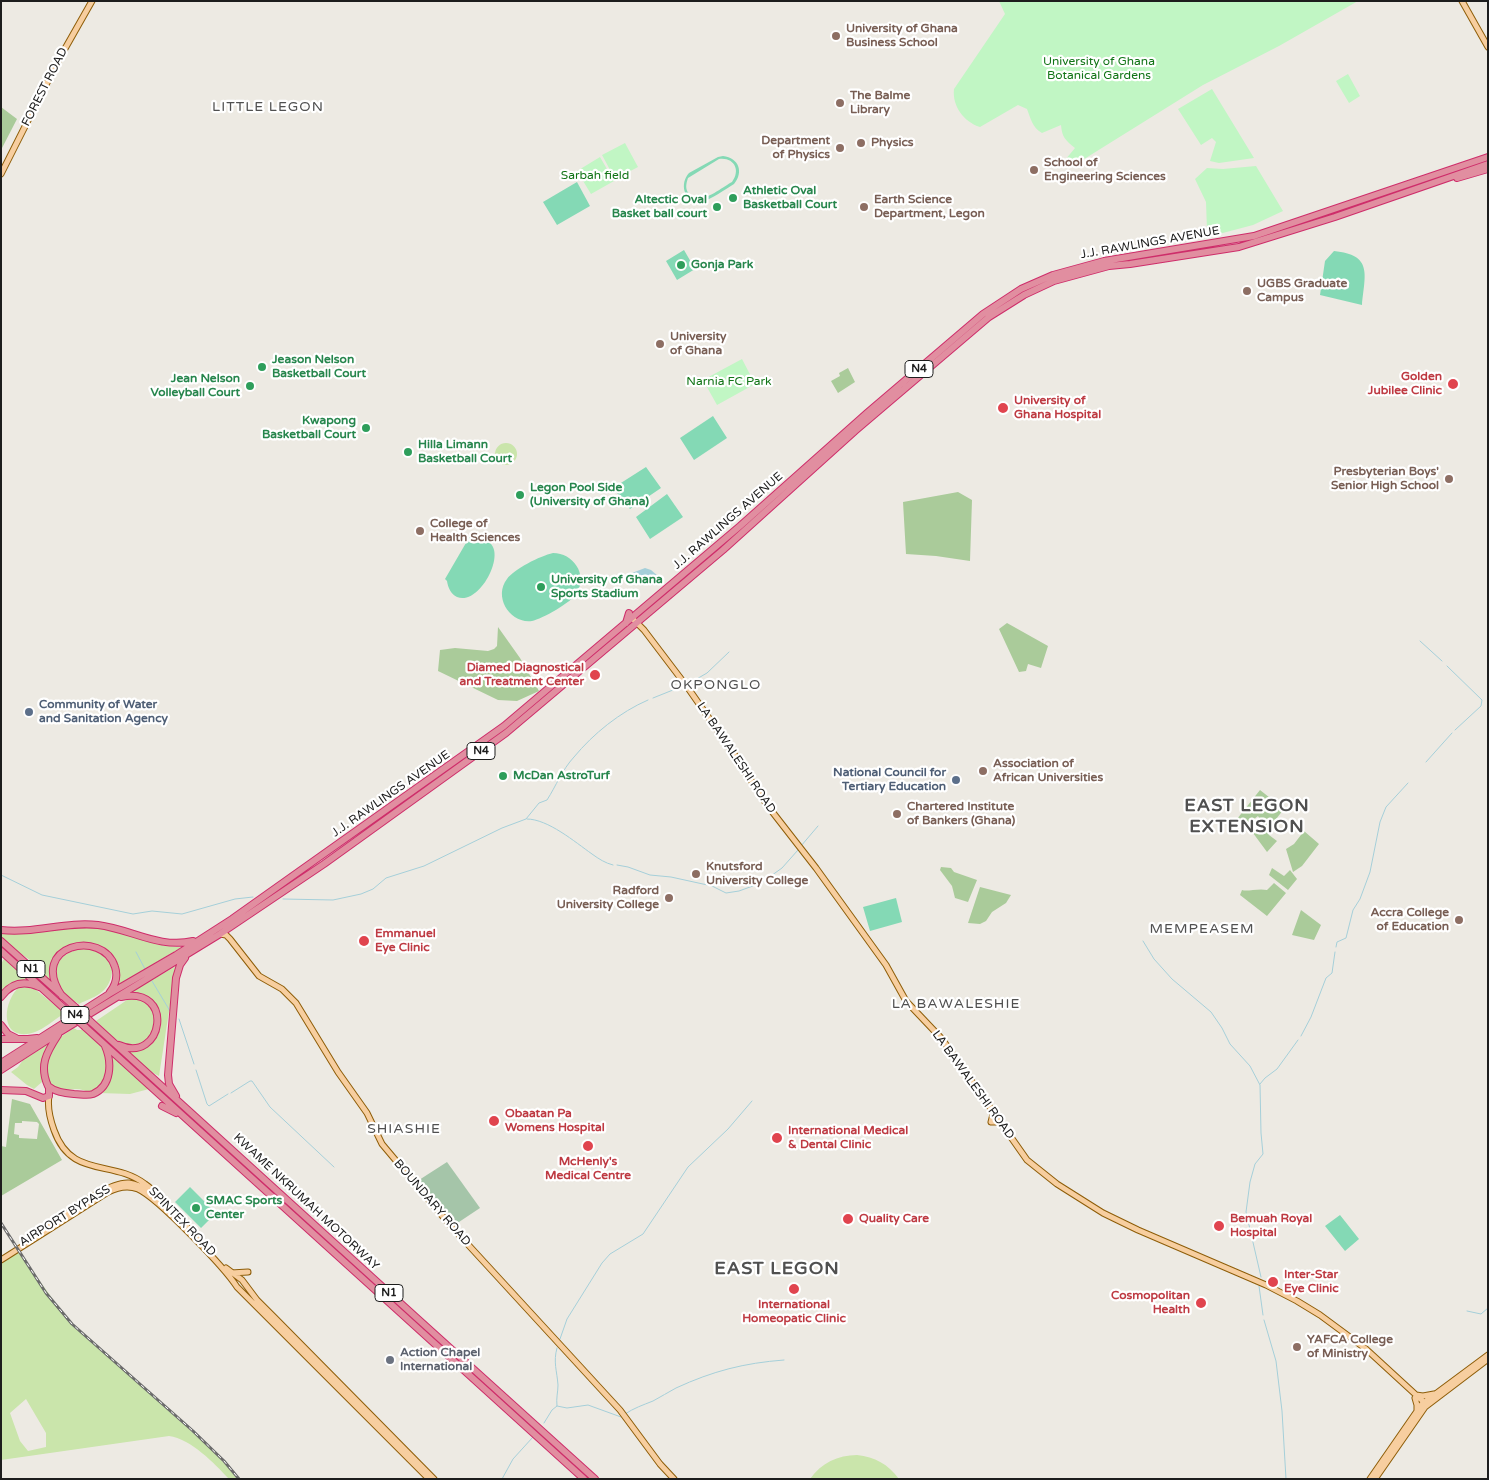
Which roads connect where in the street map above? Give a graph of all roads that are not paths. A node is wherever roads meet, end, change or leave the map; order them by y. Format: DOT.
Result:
graph roads {
  1 [pos="92,1"];
  2 [pos="1462,1"];
  3 [pos="1488,47"];
  4 [pos="1488,152"];
  5 [pos="1488,157"];
  6 [pos="1488,164"];
  7 [pos="1488,169"];
  8 [pos="1,174"];
  9 [pos="1438,177"];
  10 [pos="636,620"];
  11 [pos="1,930"];
  12 [pos="220,934"];
  13 [pos="199,940"];
  14 [pos="1,941"];
  15 [pos="1,950"];
  16 [pos="188,954"];
  17 [pos="43,989"];
  18 [pos="62,996"];
  19 [pos="112,996"];
  20 [pos="1,997"];
  21 [pos="1,1026"];
  22 [pos="60,1032"];
  23 [pos="42,1036"];
  24 [pos="1,1039"];
  25 [pos="20,1039"];
  26 [pos="112,1040"];
  27 [pos="103,1043"];
  28 [pos="18,1056"];
  29 [pos="1,1059"];
  30 [pos="1,1063"];
  31 [pos="1,1070"];
  32 [pos="1,1074"];
  33 [pos="168,1078"];
  34 [pos="158,1083"];
  35 [pos="43,1089"];
  36 [pos="1,1090"];
  37 [pos="49,1096"];
  38 [pos="162,1106"];
  39 [pos="185,1106"];
  40 [pos="184,1117"];
  41 [pos="156,1198"];
  42 [pos="1,1258"];
  43 [pos="248,1272"];
  44 [pos="230,1273"];
  45 [pos="242,1281"];
  46 [pos="237,1286"];
  47 [pos="1488,1354"];
  48 [pos="1488,1360"];
  49 [pos="1437,1393"];
  50 [pos="1415,1396"];
  51 [pos="1425,1405"];
  52 [pos="1417,1411"];
  53 [pos="429,1479"];
  54 [pos="434,1479"];
  55 [pos="584,1479"];
  56 [pos="595,1479"];
  57 [pos="672,1479"];
  58 [pos="1370,1479"];
  59 [pos="1375,1479"];
  1 -- 8 [label="main road, FOREST ROAD"];
  2 -- 3 [label="main road"];
  4 -- 9 [label="highway"];
  5 -- 9 [label="highway, J.J. RAWLINGS AVENUE / N4"];
  6 -- 9 [label="highway, J.J. RAWLINGS AVENUE / N4"];
  7 -- 9 [label="highway"];
  9 -- 10 [label="highway, J.J. RAWLINGS AVENUE / N4"];
  9 -- 10 [label="highway, J.J. RAWLINGS AVENUE / N4"];
  10 -- 12 [label="highway, J.J. RAWLINGS AVENUE / N4"];
  10 -- 13 [label="highway, J.J. RAWLINGS AVENUE / N4"];
  10 -- 50 [label="main road, LA BAWALESHI ROAD"];
  11 -- 13 [label="highway"];
  12 -- 16 [label="highway, J.J. RAWLINGS AVENUE / N4"];
  12 -- 57 [label="main road, BOUNDARY ROAD"];
  13 -- 19 [label="highway, J.J. RAWLINGS AVENUE / N4"];
  14 -- 18 [label="highway, KWAME NKRUMAH MOTORWAY / N1"];
  15 -- 17 [label="highway, KWAME NKRUMAH MOTORWAY / N1"];
  16 -- 19 [label="highway, J.J. RAWLINGS AVENUE / N4"];
  16 -- 33 [label="highway"];
  17 -- 20 [label="highway"];
  17 -- 27 [label="highway, KWAME NKRUMAH MOTORWAY / N1, bridge"];
  18 -- 19 [label="highway"];
  18 -- 26 [label="highway, KWAME NKRUMAH MOTORWAY / N1, bridge"];
  19 -- 22 [label="highway, J.J. RAWLINGS AVENUE / N4"];
  19 -- 23 [label="highway, J.J. RAWLINGS AVENUE / N4"];
  19 -- 26 [label="highway"];
  21 -- 25 [label="highway"];
  22 -- 28 [label="highway, J.J. RAWLINGS AVENUE"];
  22 -- 35 [label="highway"];
  23 -- 25 [label="highway"];
  23 -- 28 [label="highway, J.J. RAWLINGS AVENUE"];
  24 -- 25 [label="highway"];
  26 -- 34 [label="highway, KWAME NKRUMAH MOTORWAY / N1"];
  27 -- 35 [label="highway"];
  27 -- 40 [label="highway, KWAME NKRUMAH MOTORWAY / N1"];
  28 -- 29 [label="highway"];
  28 -- 30 [label="highway"];
  28 -- 31 [label="highway"];
  28 -- 32 [label="highway"];
  33 -- 34 [label="highway"];
  33 -- 39 [label="highway"];
  34 -- 39 [label="highway, KWAME NKRUMAH MOTORWAY / N1"];
  35 -- 36 [label="highway"];
  35 -- 37 [label="highway"];
  35 -- 37 [label="highway"];
  37 -- 41 [label="main road, SPINTEX ROAD"];
  38 -- 40 [label="highway"];
  39 -- 56 [label="highway, KWAME NKRUMAH MOTORWAY / N1"];
  40 -- 55 [label="highway, KWAME NKRUMAH MOTORWAY / N1"];
  41 -- 42 [label="main road, AIRPORT BYPASS"];
  41 -- 44 [label="main road, SPINTEX ROAD"];
  41 -- 46 [label="main road, SPINTEX ROAD"];
  43 -- 44 [label="main road"];
  44 -- 45 [label="main road, SPINTEX ROAD"];
  45 -- 46 [label="main road"];
  45 -- 54 [label="main road, SPINTEX ROAD"];
  46 -- 53 [label="main road, SPINTEX ROAD"];
  47 -- 49 [label="main road"];
  48 -- 51 [label="main road"];
  49 -- 50 [label="main road"];
  49 -- 51 [label="main road"];
  50 -- 51 [label="main road, LA BAWALESHI ROAD"];
  50 -- 52 [label="main road"];
  51 -- 52 [label="main road"];
  51 -- 59 [label="main road"];
  52 -- 58 [label="main road"];
}
